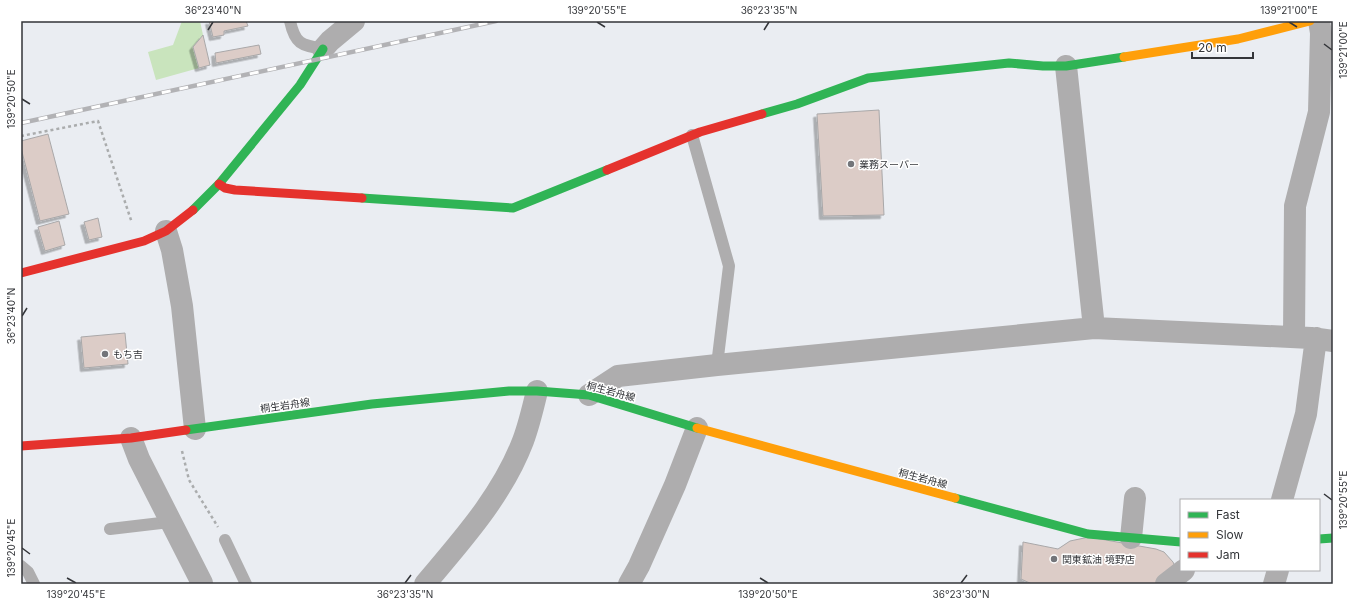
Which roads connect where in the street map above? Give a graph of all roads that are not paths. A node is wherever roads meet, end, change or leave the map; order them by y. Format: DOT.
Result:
graph roads {
  1 [pos="290,21"];
  2 [pos="354,21"];
  3 [pos="1310,21"];
  4 [pos="1319,21"];
  5 [pos="1277,25"];
  6 [pos="323,49"];
  7 [pos="1066,66"];
  8 [pos="692,136"];
  9 [pos="219,184"];
  10 [pos="166,231"];
  11 [pos="21,273"];
  12 [pos="1094,328"];
  13 [pos="1294,337"];
  14 [pos="1324,339"];
  15 [pos="717,365"];
  16 [pos="537,391"];
  17 [pos="589,394"];
  18 [pos="697,428"];
  19 [pos="195,429"];
  20 [pos="131,438"];
  21 [pos="21,446"];
  22 [pos="1135,498"];
  23 [pos="1282,499"];
  24 [pos="169,520"];
  25 [pos="110,529"];
  26 [pos="1131,538"];
  27 [pos="1333,538"];
  28 [pos="1320,539"];
  29 [pos="225,540"];
  30 [pos="1180,542"];
  31 [pos="21,566"];
  32 [pos="1183,571"];
  33 [pos="1278,571"];
  34 [pos="34,584"];
  35 [pos="202,584"];
  36 [pos="246,584"];
  37 [pos="425,584"];
  38 [pos="629,584"];
  39 [pos="1166,584"];
  40 [pos="1274,584"];
  1 -- 6 [label="lane"];
  2 -- 6 [label="street"];
  3 -- 5 [label="street"];
  4 -- 13 [label="street"];
  5 -- 7 [label="street"];
  6 -- 9 [label="street"];
  7 -- 8 [label="street"];
  7 -- 12 [label="street"];
  8 -- 9 [label="street"];
  8 -- 15 [label="lane"];
  9 -- 10 [label="street"];
  10 -- 11 [label="street"];
  10 -- 19 [label="street"];
  12 -- 13 [label="street"];
  12 -- 15 [label="street"];
  13 -- 14 [label="street"];
  14 -- 23 [label="street"];
  15 -- 17 [label="street"];
  16 -- 17 [label="street, 桐生岩舟線"];
  16 -- 19 [label="street, 桐生岩舟線"];
  16 -- 37 [label="street"];
  17 -- 18 [label="street, 桐生岩舟線"];
  18 -- 26 [label="street, 桐生岩舟線"];
  18 -- 38 [label="street"];
  19 -- 20 [label="street, 桐生岩舟線"];
  20 -- 21 [label="street, 桐生岩舟線"];
  20 -- 24 [label="street"];
  22 -- 26 [label="street"];
  24 -- 25 [label="lane"];
  24 -- 35 [label="street"];
  26 -- 30 [label="street, 桐生岩舟線"];
  27 -- 28 [label="street"];
  29 -- 36 [label="lane"];
  31 -- 34 [label="lane"];
  32 -- 39 [label="street"];
  33 -- 40 [label="street"];
}
